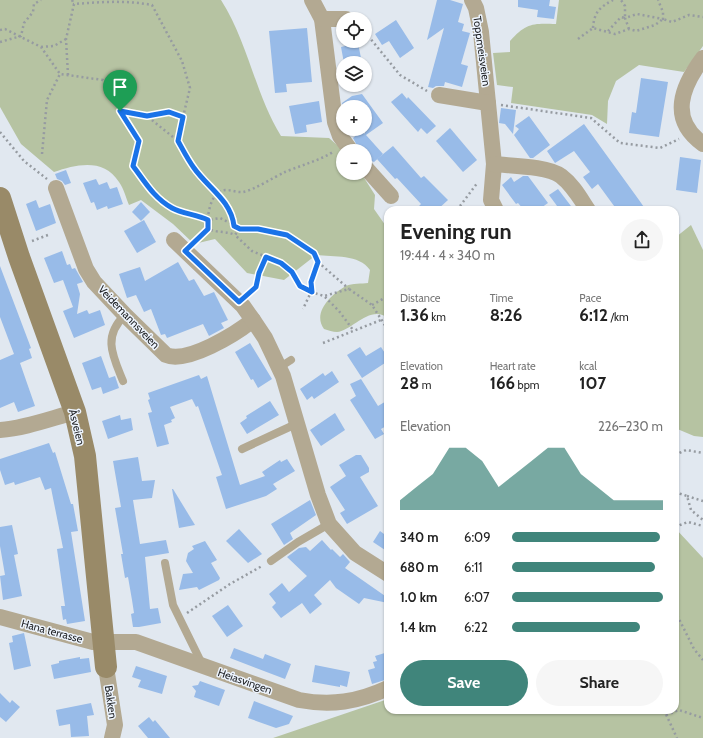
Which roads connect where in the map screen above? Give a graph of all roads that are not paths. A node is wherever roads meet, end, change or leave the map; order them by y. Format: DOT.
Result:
graph roads {
  1 [pos="312,0"];
  2 [pos="472,0"];
  3 [pos="322,19"];
  4 [pos="336,19"];
  5 [pos="703,58"];
  6 [pos="439,95"];
  7 [pos="488,103"];
  8 [pos="345,144"];
  9 [pos="703,144"];
  10 [pos="494,164"];
  11 [pos="372,175"];
  12 [pos="56,188"];
  13 [pos="391,196"];
  14 [pos="0,198"];
  15 [pos="494,206"];
  16 [pos="585,206"];
  17 [pos="174,240"];
  18 [pos="125,315"];
  19 [pos="254,320"];
  20 [pos="123,381"];
  21 [pos="75,412"];
  22 [pos="296,424"];
  23 [pos="0,430"];
  24 [pos="242,449"];
  25 [pos="329,524"];
  26 [pos="271,561"];
  27 [pos="165,563"];
  28 [pos="384,571"];
  29 [pos="0,616"];
  30 [pos="104,642"];
  31 [pos="203,666"];
  32 [pos="106,667"];
  33 [pos="384,690"];
  34 [pos="112,738"];
  1 -- 3 [label="street"];
  2 -- 7 [label="street, Toppmeisveien"];
  3 -- 4 [label="street"];
  3 -- 8 [label="street"];
  5 -- 9 [label="street"];
  6 -- 7 [label="street, Toppmeisveien"];
  7 -- 10 [label="street, Toppmeisveien"];
  10 -- 15 [label="street, Toppmeisveien"];
  10 -- 16 [label="street"];
  11 -- 13 [label="street"];
  12 -- 18 [label="street, Veidemannsveien"];
  14 -- 21 [label="street, Åsveien"];
  17 -- 19 [label="street"];
  18 -- 19 [label="street, Veidemannsveien"];
  18 -- 20 [label="lane"];
  19 -- 22 [label="street"];
  21 -- 23 [label="street"];
  21 -- 30 [label="street, Åsveien"];
  22 -- 24 [label="lane"];
  22 -- 25 [label="street"];
  25 -- 26 [label="lane"];
  25 -- 28 [label="street"];
  27 -- 31 [label="lane"];
  29 -- 30 [label="street, Hana terrasse"];
  30 -- 31 [label="street, Heiasvingen"];
  30 -- 32 [label="street, Åsveien"];
  31 -- 33 [label="street, Heiasvingen"];
  32 -- 34 [label="street, Bakken"];
}
